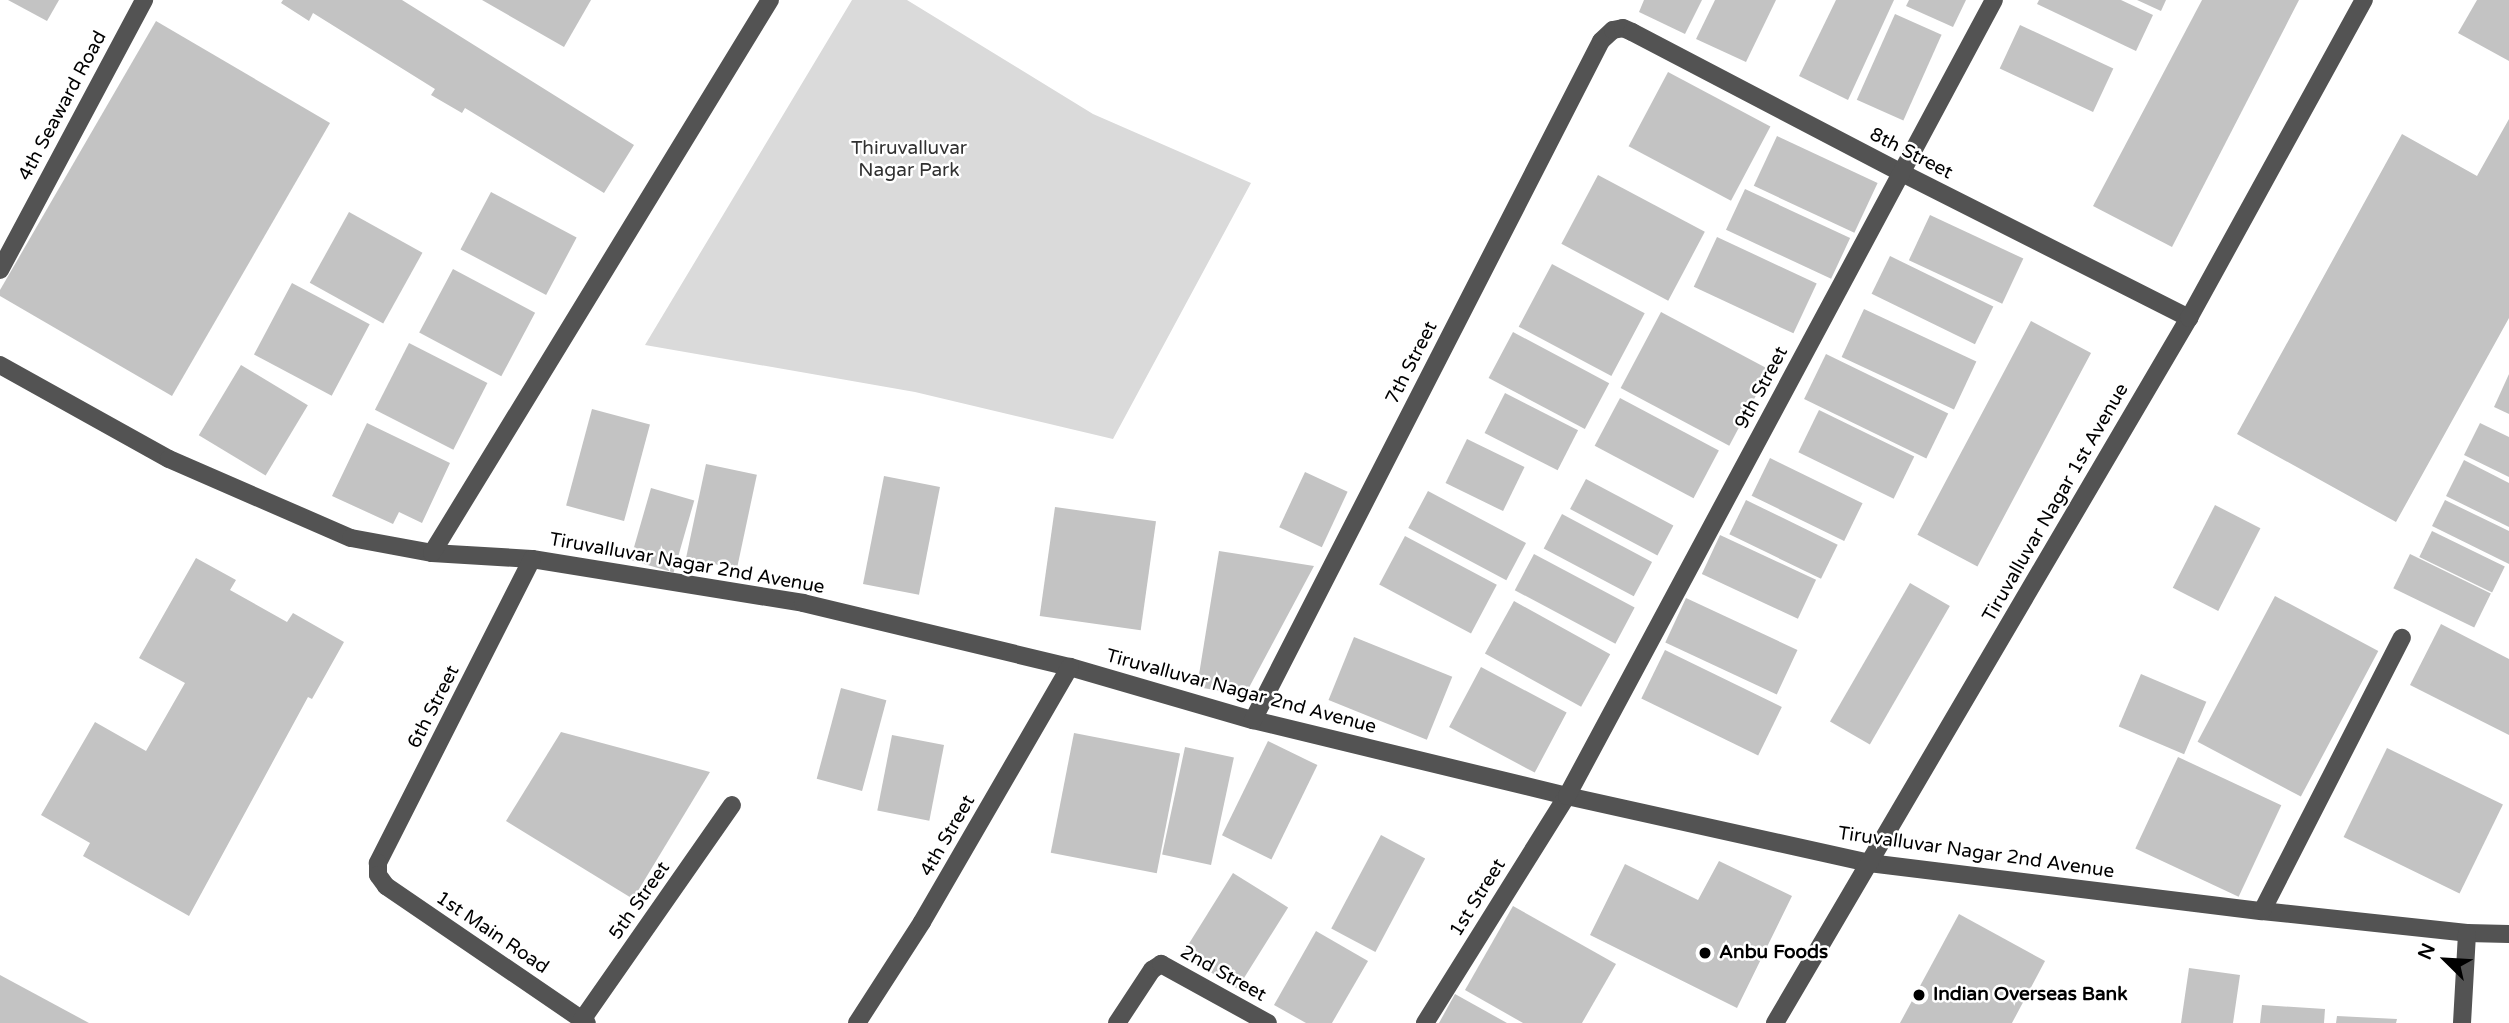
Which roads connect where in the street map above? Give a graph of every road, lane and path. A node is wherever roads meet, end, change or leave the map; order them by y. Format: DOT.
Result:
graph roads {
  1 [pos="144,0"];
  2 [pos="770,0"];
  3 [pos="1994,0"];
  4 [pos="2364,0"];
  5 [pos="1613,30"];
  6 [pos="1902,173"];
  7 [pos="0,270"];
  8 [pos="2189,318"];
  9 [pos="0,365"];
  10 [pos="432,553"];
  11 [pos="532,559"];
  12 [pos="2402,638"];
  13 [pos="1070,667"];
  14 [pos="1253,720"];
  15 [pos="1567,796"];
  16 [pos="732,805"];
  17 [pos="1870,863"];
  18 [pos="378,875"];
  19 [pos="2262,911"];
  20 [pos="2467,933"];
  21 [pos="2509,934"];
  22 [pos="584,1021"];
  23 [pos="857,1023"];
  24 [pos="1117,1023"];
  25 [pos="1268,1023"];
  26 [pos="1425,1023"];
  27 [pos="1775,1023"];
  28 [pos="2462,1023"];
  1 -- 7 [label="street, 4th Seaward Road"];
  2 -- 10 [label="street"];
  3 -- 6 [label="street, 9th Street"];
  4 -- 8 [label="street, Tiruvalluvar Nagar 1st Avenue"];
  5 -- 6 [label="street, 8th Street"];
  5 -- 14 [label="street, 7th Street"];
  6 -- 8 [label="street, 8th Street"];
  6 -- 15 [label="street, 9th Street"];
  8 -- 17 [label="street, Tiruvalluvar Nagar 1st Avenue"];
  9 -- 10 [label="street, Tiruvalluvar Nagar 2nd Avenue"];
  10 -- 11 [label="street, Tiruvalluvar Nagar 2nd Avenue"];
  11 -- 13 [label="street, Tiruvalluvar Nagar 2nd Avenue"];
  11 -- 18 [label="street, 6th Street"];
  12 -- 19 [label="street"];
  13 -- 14 [label="street, Tiruvalluvar Nagar 2nd Avenue"];
  13 -- 23 [label="street, 4th Street"];
  14 -- 15 [label="street, Tiruvalluvar Nagar 2nd Avenue"];
  15 -- 17 [label="street, Tiruvalluvar Nagar 2nd Avenue"];
  15 -- 26 [label="street, 1st Street"];
  16 -- 22 [label="street, 5th Street"];
  17 -- 19 [label="street, Tiruvalluvar Nagar 2nd Avenue"];
  17 -- 27 [label="street, Tiruvalluvar Nagar 1st Avenue"];
  18 -- 22 [label="street, 1st Main Road"];
  19 -- 20 [label="street, Tiruvalluvar Nagar 2nd Avenue"];
  20 -- 21 [label="street, Tiruvalluvar Nagar 2nd Avenue"];
  20 -- 28 [label="street"];
  24 -- 25 [label="street, 2nd Street"];
}
